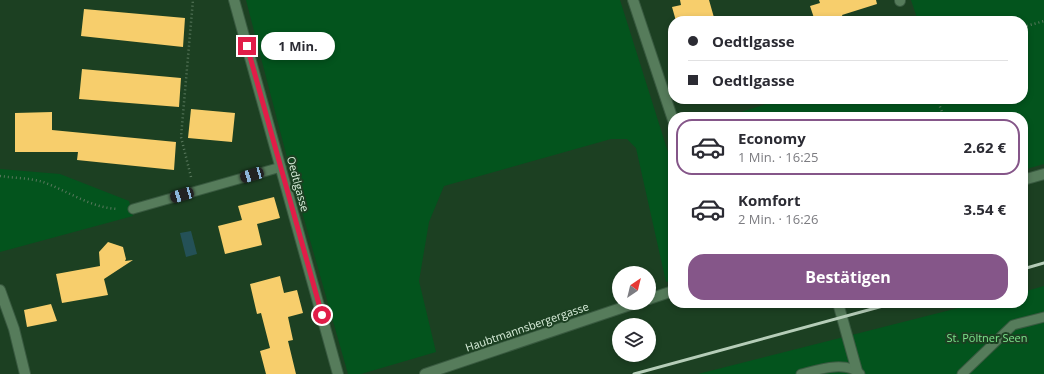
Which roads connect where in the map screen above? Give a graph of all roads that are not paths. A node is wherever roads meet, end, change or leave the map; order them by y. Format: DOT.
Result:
graph roads {
  1 [pos="234,0"];
  2 [pos="633,0"];
  3 [pos="670,112"];
  4 [pos="281,167"];
  5 [pos="1044,174"];
  6 [pos="1028,179"];
  7 [pos="133,209"];
  8 [pos="0,290"];
  9 [pos="668,293"];
  10 [pos="656,297"];
  11 [pos="840,308"];
  12 [pos="615,310"];
  13 [pos="1044,317"];
  14 [pos="859,372"];
  15 [pos="25,374"];
  16 [pos="338,374"];
  17 [pos="425,374"];
  18 [pos="800,374"];
  19 [pos="962,374"];
  1 -- 4 [label="street, Oedtlgasse"];
  2 -- 3 [label="street"];
  4 -- 7 [label="lane"];
  4 -- 16 [label="street, Oedtlgasse"];
  5 -- 6 [label="street"];
  8 -- 15 [label="street"];
  9 -- 10 [label="street"];
  11 -- 14 [label="street"];
  12 -- 17 [label="street, Haubtmannsbergergasse"];
  13 -- 19 [label="lane"];
  14 -- 18 [label="lane"];
}
